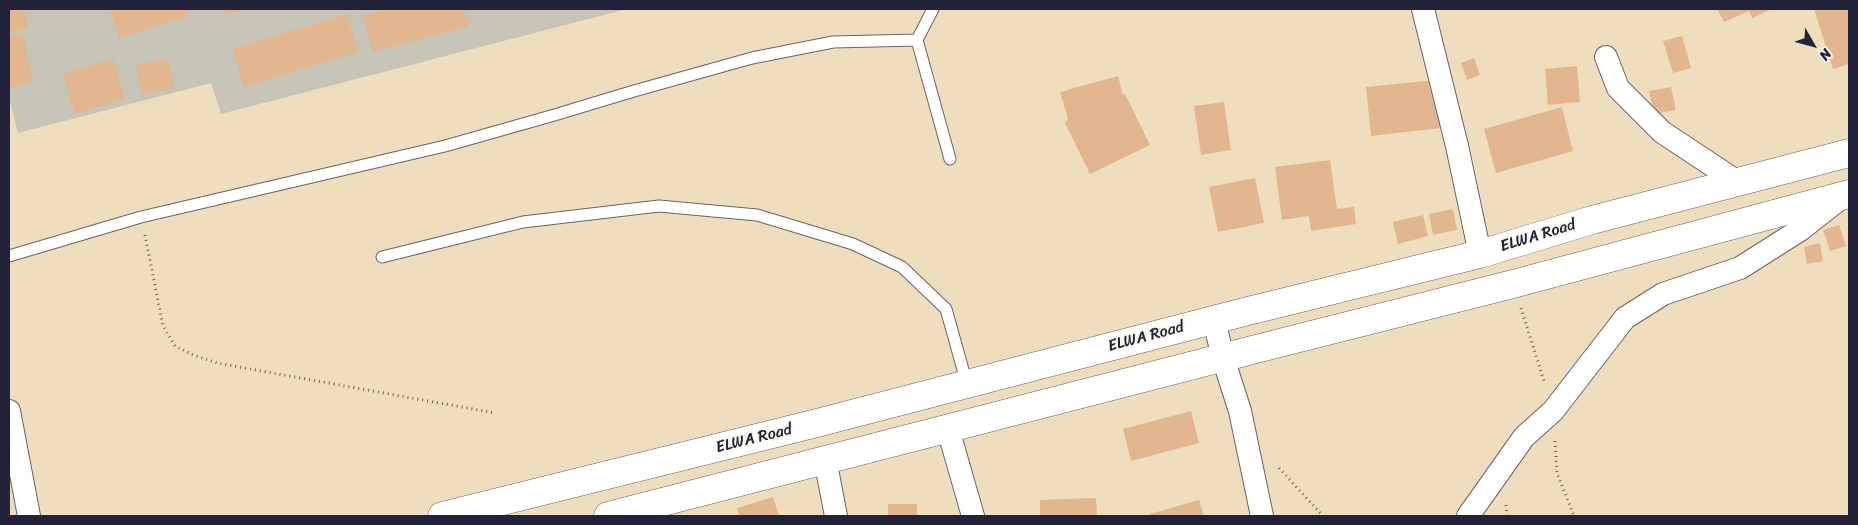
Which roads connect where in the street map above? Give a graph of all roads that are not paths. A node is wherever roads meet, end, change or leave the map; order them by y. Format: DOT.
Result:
graph roads {
  1 [pos="933,9"];
  2 [pos="1423,9"];
  3 [pos="917,40"];
  4 [pos="1606,57"];
  5 [pos="1849,153"];
  6 [pos="950,159"];
  7 [pos="1736,181"];
  8 [pos="1847,195"];
  9 [pos="1480,254"];
  10 [pos="9,256"];
  11 [pos="382,257"];
  12 [pos="1214,320"];
  13 [pos="1223,358"];
  14 [pos="967,384"];
  15 [pos="9,411"];
  16 [pos="948,429"];
  17 [pos="825,459"];
  18 [pos="29,516"];
  19 [pos="442,516"];
  20 [pos="608,516"];
  21 [pos="836,516"];
  22 [pos="973,516"];
  23 [pos="1262,516"];
  24 [pos="1468,516"];
  1 -- 3 [label="lane"];
  2 -- 9 [label="street"];
  3 -- 6 [label="lane"];
  3 -- 10 [label="lane"];
  4 -- 7 [label="street"];
  5 -- 7 [label="main road, ELWA Road"];
  7 -- 9 [label="main road, ELWA Road"];
  8 -- 13 [label="main road"];
  8 -- 24 [label="street"];
  9 -- 12 [label="main road, ELWA Road"];
  11 -- 14 [label="lane"];
  12 -- 13 [label="street"];
  12 -- 14 [label="main road, ELWA Road"];
  13 -- 16 [label="main road"];
  13 -- 23 [label="street"];
  14 -- 19 [label="main road, ELWA Road"];
  15 -- 18 [label="street"];
  16 -- 17 [label="main road"];
  16 -- 22 [label="street"];
  17 -- 20 [label="main road"];
  17 -- 21 [label="street"];
}
